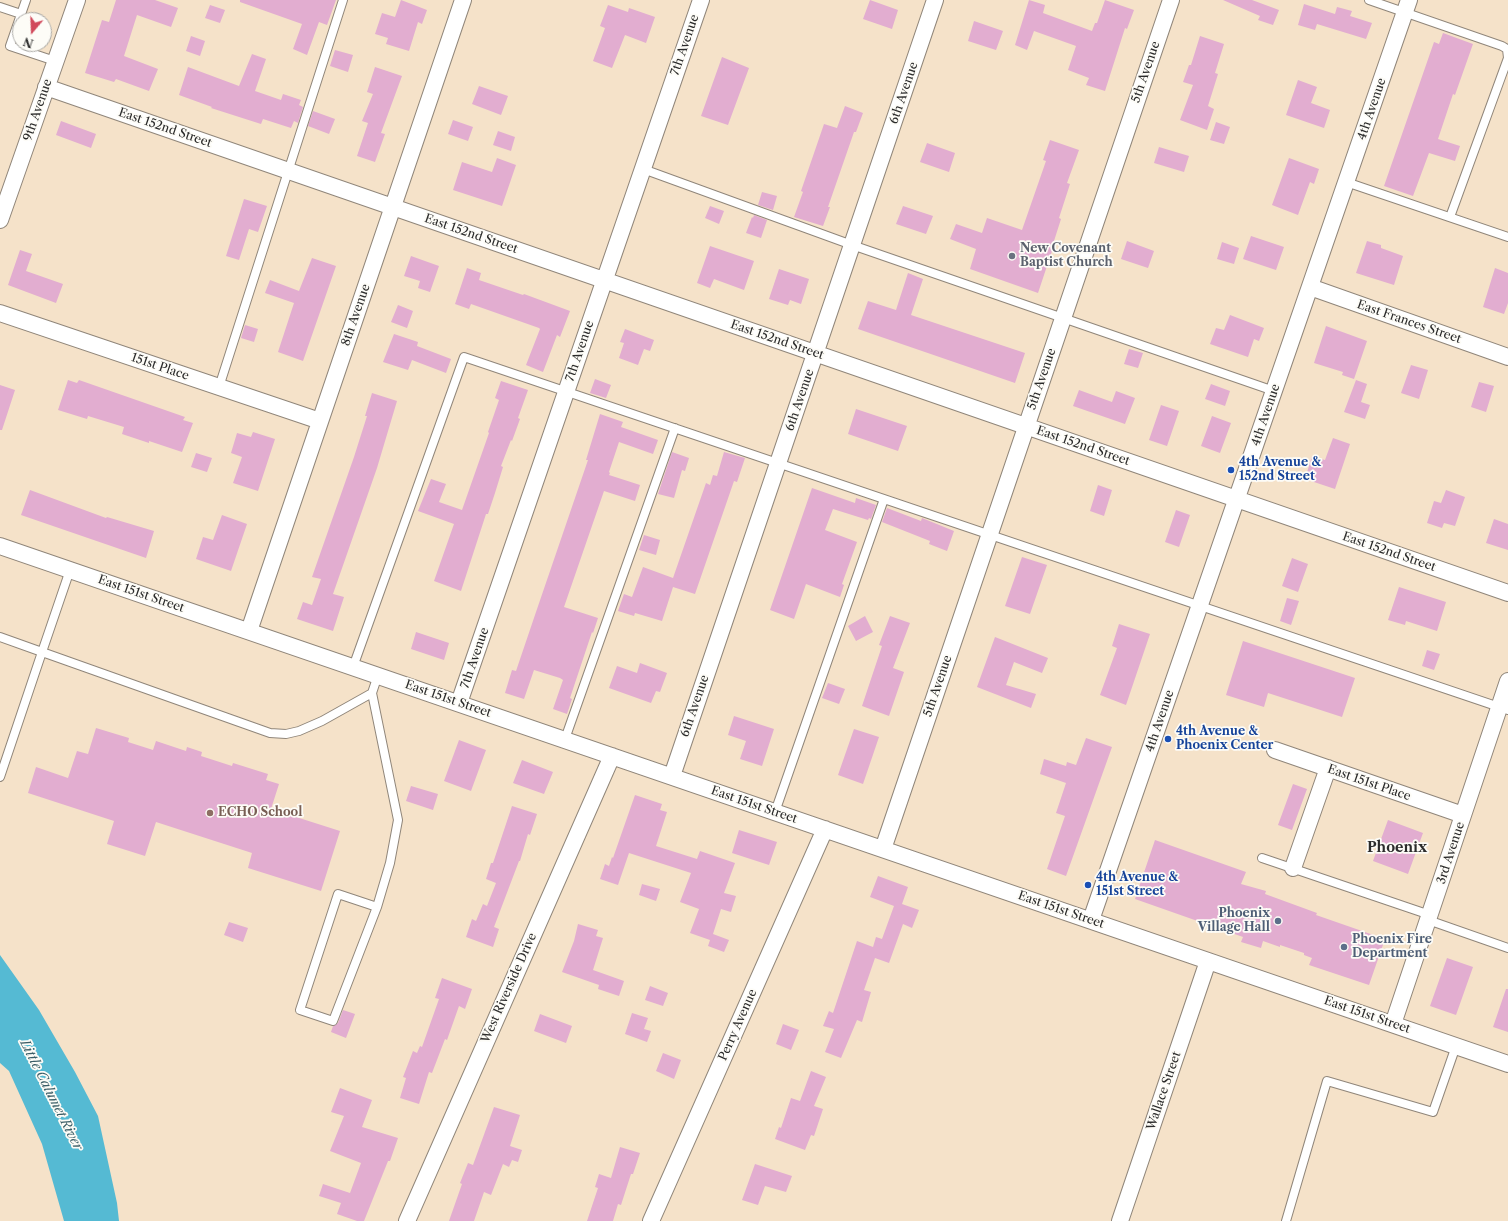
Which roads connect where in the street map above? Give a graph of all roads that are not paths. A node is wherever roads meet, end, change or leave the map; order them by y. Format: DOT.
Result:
graph roads {
  1 [pos="26,0"];
  2 [pos="77,0"];
  3 [pos="343,0"];
  4 [pos="463,0"];
  5 [pos="701,0"];
  6 [pos="935,0"];
  7 [pos="1171,0"];
  8 [pos="1369,0"];
  9 [pos="1407,6"];
  10 [pos="0,7"];
  11 [pos="15,12"];
  12 [pos="22,12"];
  13 [pos="28,52"];
  14 [pos="55,61"];
  15 [pos="46,87"];
  16 [pos="643,169"];
  17 [pos="288,171"];
  18 [pos="1346,182"];
  19 [pos="393,207"];
  20 [pos="1450,217"];
  21 [pos="0,220"];
  22 [pos="1508,237"];
  23 [pos="852,245"];
  24 [pos="604,280"];
  25 [pos="1310,287"];
  26 [pos="0,313"];
  27 [pos="1064,317"];
  28 [pos="815,354"];
  29 [pos="1508,357"];
  30 [pos="218,387"];
  31 [pos="566,391"];
  32 [pos="1274,391"];
  33 [pos="320,421"];
  34 [pos="1026,427"];
  35 [pos="675,428"];
  36 [pos="778,463"];
  37 [pos="884,499"];
  38 [pos="1237,500"];
  39 [pos="990,534"];
  40 [pos="0,546"];
  41 [pos="70,570"];
  42 [pos="1508,594"];
  43 [pos="1200,606"];
  44 [pos="249,631"];
  45 [pos="0,637"];
  46 [pos="42,652"];
  47 [pos="353,667"];
  48 [pos="378,675"];
  49 [pos="1508,682"];
  50 [pos="372,693"];
  51 [pos="459,703"];
  52 [pos="1504,708"];
  53 [pos="565,740"];
  54 [pos="1275,750"];
  55 [pos="612,756"];
  56 [pos="1328,768"];
  57 [pos="672,776"];
  58 [pos="0,777"];
  59 [pos="774,812"];
  60 [pos="1463,815"];
  61 [pos="825,829"];
  62 [pos="883,849"];
  63 [pos="1262,858"];
  64 [pos="1293,868"];
  65 [pos="377,907"];
  66 [pos="1429,918"];
  67 [pos="1091,920"];
  68 [pos="1508,948"];
  69 [pos="1208,961"];
  70 [pos="1393,1024"];
  71 [pos="1456,1046"];
  72 [pos="1508,1064"];
  73 [pos="407,1221"];
  74 [pos="651,1221"];
  75 [pos="1120,1221"];
  76 [pos="1286,1221"];
  1 -- 12 [label="lane"];
  2 -- 14 [label="street, 9th Avenue"];
  3 -- 17 [label="lane"];
  4 -- 19 [label="street, 8th Avenue"];
  5 -- 16 [label="street, 7th Avenue"];
  6 -- 23 [label="street, 6th Avenue"];
  7 -- 27 [label="street, 5th Avenue"];
  8 -- 9 [label="lane"];
  9 -- 18 [label="street, 4th Avenue"];
  9 -- 20 [label="lane"];
  10 -- 11 [label="lane"];
  13 -- 14 [label="lane"];
  14 -- 15 [label="street, 9th Avenue"];
  15 -- 17 [label="street, East 152nd Street"];
  15 -- 21 [label="street, 9th Avenue"];
  16 -- 23 [label="lane"];
  16 -- 24 [label="street, 7th Avenue"];
  17 -- 19 [label="street, East 152nd Street"];
  17 -- 30 [label="lane"];
  18 -- 20 [label="lane"];
  18 -- 25 [label="street, 4th Avenue"];
  19 -- 24 [label="street, East 152nd Street"];
  19 -- 33 [label="street, 8th Avenue"];
  20 -- 22 [label="lane"];
  23 -- 27 [label="lane"];
  23 -- 28 [label="street, 6th Avenue"];
  24 -- 28 [label="street, East 152nd Street"];
  24 -- 31 [label="street, 7th Avenue"];
  25 -- 29 [label="street, East Frances Street"];
  25 -- 32 [label="street, 4th Avenue"];
  26 -- 30 [label="street, 151st Place"];
  27 -- 32 [label="lane"];
  27 -- 34 [label="street, 5th Avenue"];
  28 -- 34 [label="street, East 152nd Street"];
  28 -- 36 [label="street, 6th Avenue"];
  30 -- 33 [label="street, 151st Place"];
  31 -- 35 [label="lane"];
  31 -- 47 [label="lane"];
  31 -- 51 [label="street, 7th Avenue"];
  32 -- 38 [label="street, 4th Avenue"];
  33 -- 44 [label="street, 8th Avenue"];
  34 -- 38 [label="street, East 152nd Street"];
  34 -- 39 [label="street, 5th Avenue"];
  35 -- 36 [label="lane"];
  35 -- 53 [label="lane"];
  36 -- 37 [label="lane"];
  36 -- 57 [label="street, 6th Avenue"];
  37 -- 39 [label="lane"];
  37 -- 59 [label="lane"];
  38 -- 42 [label="street, East 152nd Street"];
  38 -- 43 [label="street, 4th Avenue"];
  39 -- 43 [label="lane"];
  39 -- 62 [label="street, 5th Avenue"];
  40 -- 41 [label="street, East 151st Street"];
  41 -- 44 [label="street, East 151st Street"];
  41 -- 46 [label="lane"];
  43 -- 52 [label="lane"];
  43 -- 67 [label="street, 4th Avenue"];
  44 -- 47 [label="street, East 151st Street"];
  45 -- 46 [label="lane"];
  46 -- 50 [label="lane"];
  46 -- 58 [label="lane"];
  47 -- 48 [label="street, East 151st Street"];
  48 -- 50 [label="lane"];
  48 -- 51 [label="street, East 151st Street"];
  49 -- 52 [label="street, 3rd Avenue"];
  50 -- 65 [label="lane"];
  51 -- 53 [label="street, East 151st Street"];
  52 -- 60 [label="street, 3rd Avenue"];
  53 -- 55 [label="street, East 151st Street"];
  54 -- 56 [label="street, East 151st Place"];
  55 -- 57 [label="street, East 151st Street"];
  55 -- 73 [label="street, West Riverside Drive"];
  56 -- 60 [label="street, East 151st Place"];
  56 -- 64 [label="street"];
  57 -- 59 [label="street, East 151st Street"];
  59 -- 61 [label="street, East 151st Street"];
  60 -- 66 [label="street, 3rd Avenue"];
  61 -- 62 [label="street, East 151st Street"];
  61 -- 74 [label="street, Perry Avenue"];
  62 -- 67 [label="street, East 151st Street"];
  63 -- 64 [label="lane"];
  64 -- 66 [label="lane"];
  65 -- 65 [label="lane"];
  66 -- 68 [label="lane"];
  66 -- 70 [label="street, 3rd Avenue"];
  67 -- 69 [label="street, East 151st Street"];
  69 -- 70 [label="street, East 151st Street"];
  69 -- 75 [label="street, Wallace Street"];
  70 -- 71 [label="street, East 151st Street"];
  71 -- 72 [label="street, East 151st Street"];
  71 -- 76 [label="lane"];
}
